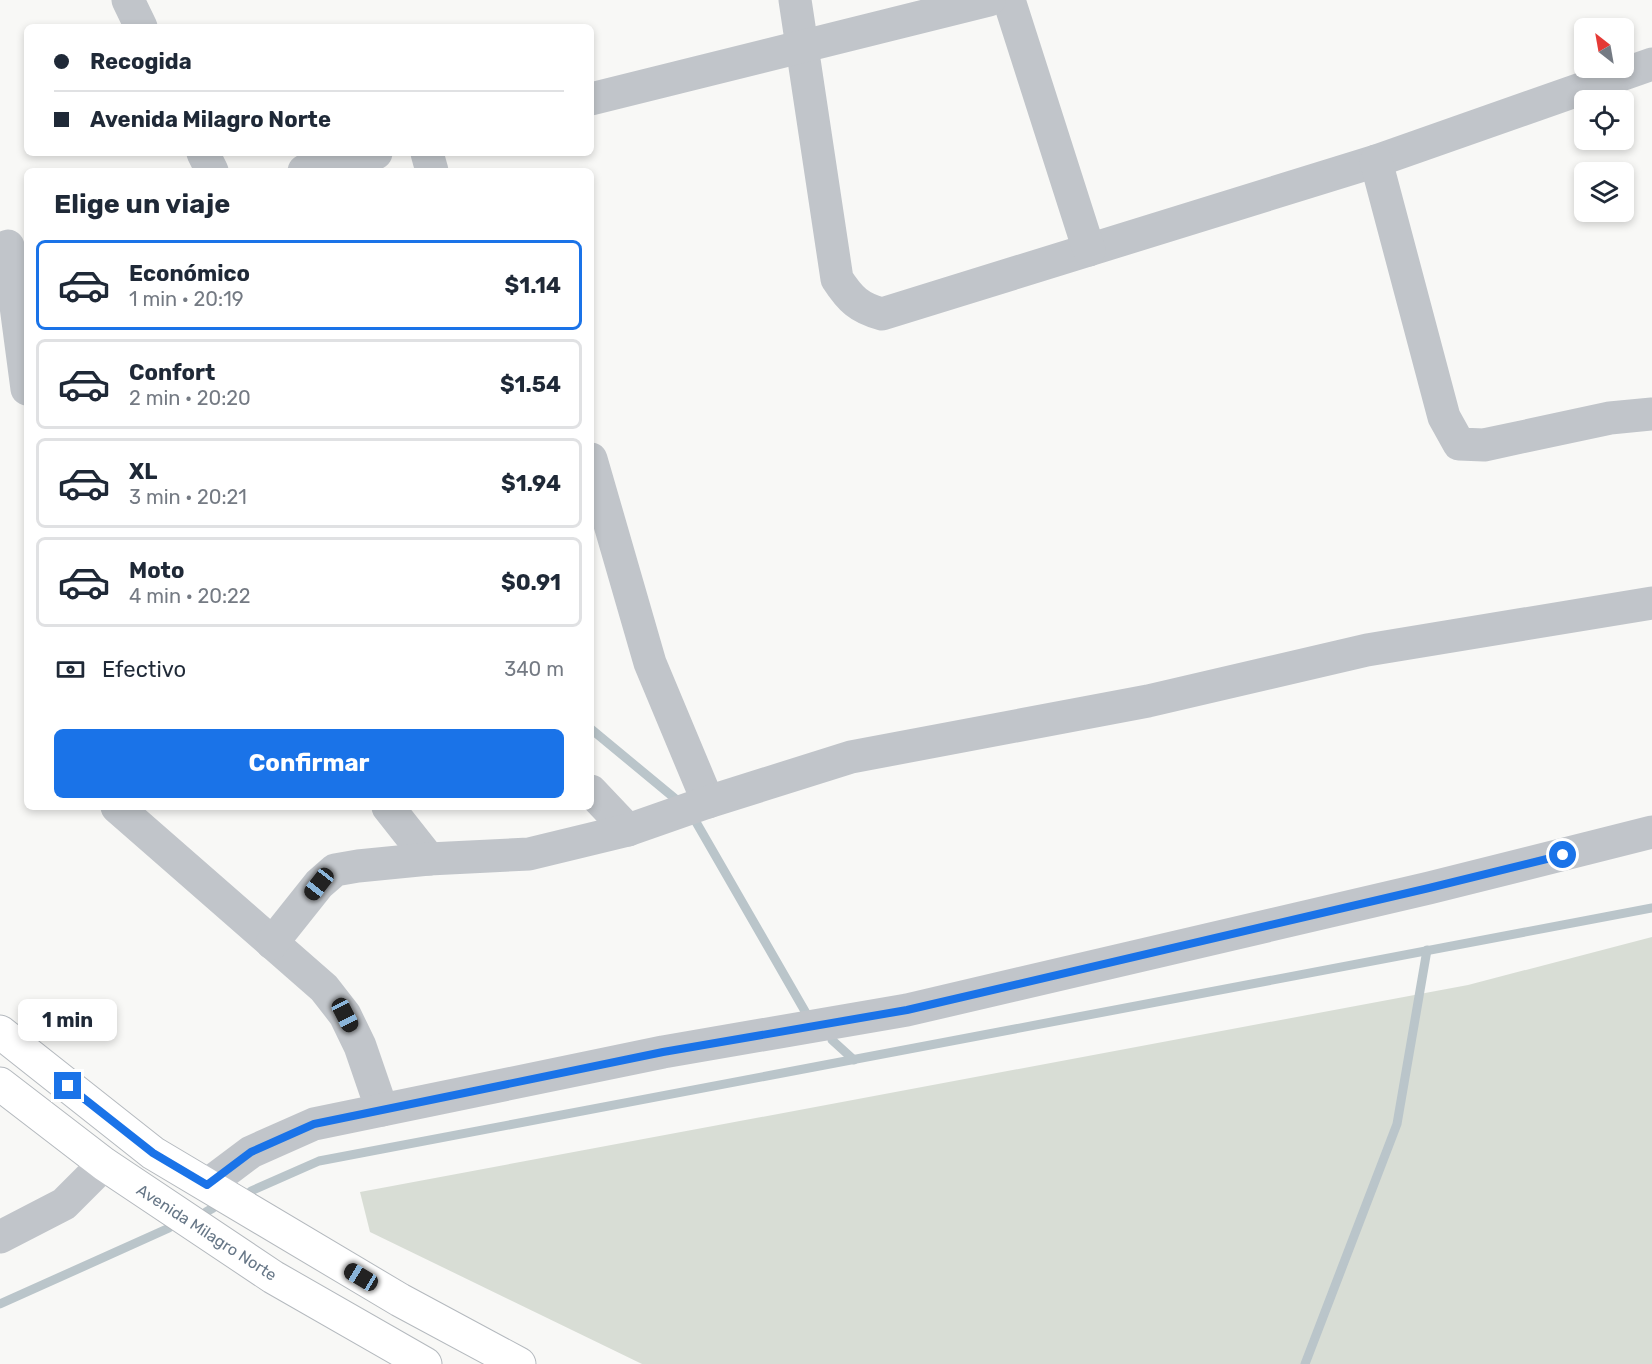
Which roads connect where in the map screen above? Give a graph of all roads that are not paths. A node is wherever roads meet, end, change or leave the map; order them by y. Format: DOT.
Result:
graph roads {
  1 [pos="128,0"];
  2 [pos="795,0"];
  3 [pos="989,0"];
  4 [pos="1009,0"];
  5 [pos="140,24"];
  6 [pos="803,46"];
  7 [pos="1652,64"];
  8 [pos="594,98"];
  9 [pos="364,156"];
  10 [pos="1376,161"];
  11 [pos="316,168"];
  12 [pos="12,245"];
  13 [pos="1089,250"];
  14 [pos="24,360"];
  15 [pos="1652,414"];
  16 [pos="594,469"];
  17 [pos="1652,603"];
  18 [pos="594,794"];
  19 [pos="708,802"];
  20 [pos="120,810"];
  21 [pos="390,810"];
  22 [pos="628,830"];
  23 [pos="1652,832"];
  24 [pos="429,859"];
  25 [pos="273,943"];
  26 [pos="0,1032"];
  27 [pos="0,1084"];
  28 [pos="381,1110"];
  29 [pos="104,1164"];
  30 [pos="207,1185"];
  31 [pos="0,1237"];
  32 [pos="425,1364"];
  33 [pos="519,1364"];
  1 -- 5 [label="street"];
  2 -- 6 [label="street"];
  3 -- 6 [label="street"];
  4 -- 13 [label="street"];
  6 -- 8 [label="street"];
  6 -- 13 [label="street"];
  7 -- 10 [label="street"];
  9 -- 11 [label="street"];
  10 -- 13 [label="street"];
  10 -- 15 [label="street"];
  12 -- 14 [label="street"];
  16 -- 19 [label="street"];
  17 -- 19 [label="street"];
  18 -- 22 [label="street"];
  19 -- 22 [label="street"];
  20 -- 25 [label="street"];
  21 -- 24 [label="street"];
  22 -- 24 [label="street"];
  23 -- 28 [label="street"];
  24 -- 25 [label="street"];
  25 -- 28 [label="street"];
  26 -- 30 [label="main road"];
  27 -- 29 [label="main road, Avenida Milagro Norte"];
  28 -- 30 [label="street"];
  29 -- 31 [label="street"];
  29 -- 32 [label="main road, Avenida Milagro Norte"];
  30 -- 33 [label="main road"];
}
